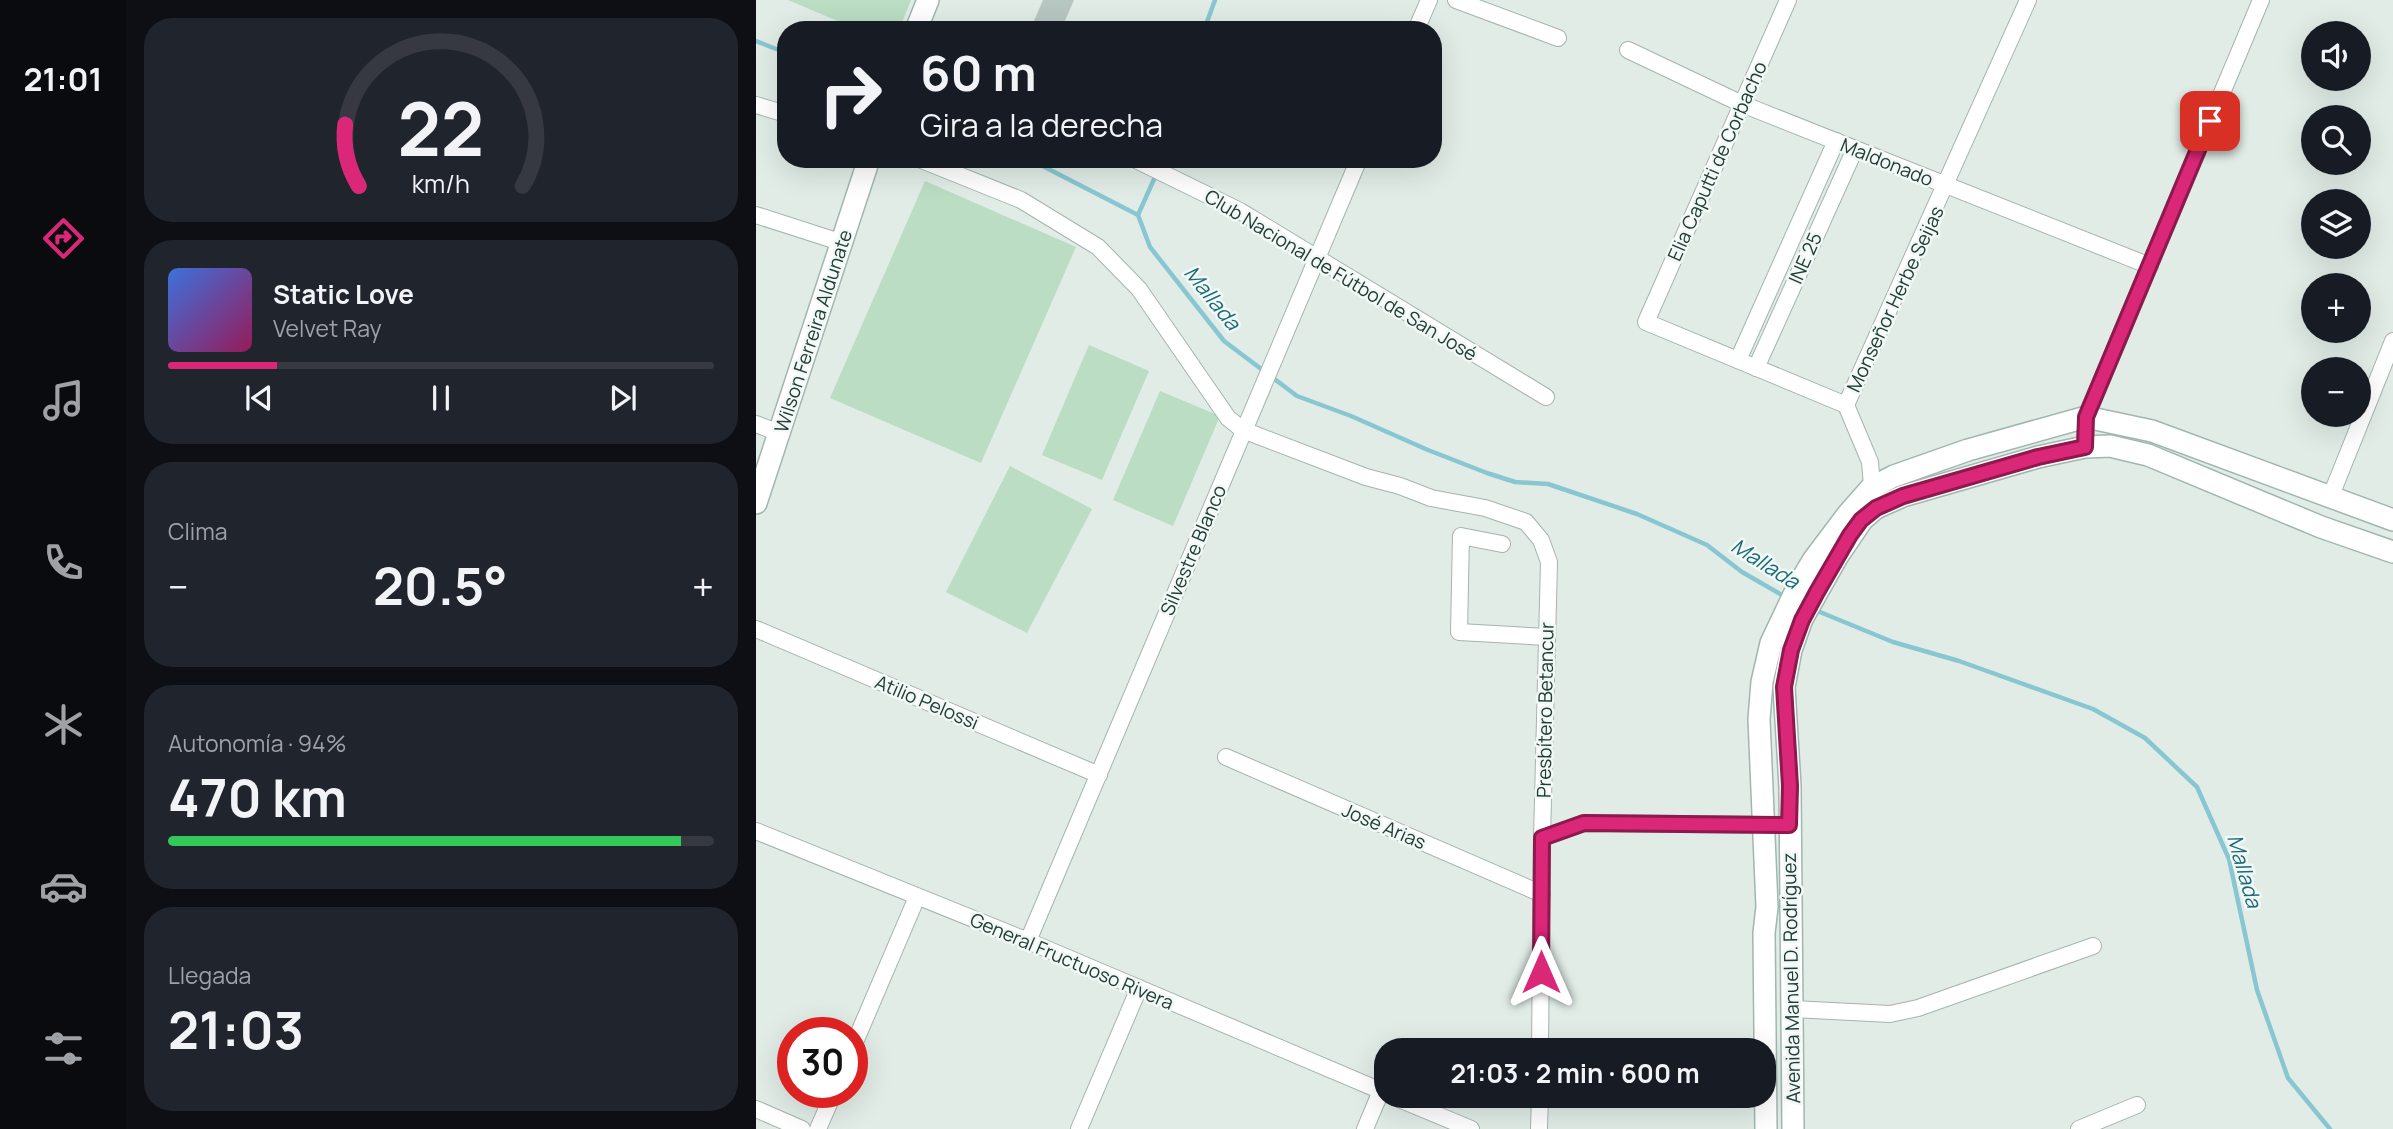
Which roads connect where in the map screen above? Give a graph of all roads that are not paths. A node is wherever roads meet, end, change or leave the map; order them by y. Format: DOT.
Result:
graph roads {
  1 [pos="928,0"];
  2 [pos="1429,0"];
  3 [pos="1456,0"];
  4 [pos="1788,0"];
  5 [pos="2028,0"];
  6 [pos="2261,0"];
  7 [pos="920,21"];
  8 [pos="1420,21"];
  9 [pos="1558,37"];
  10 [pos="1628,50"];
  11 [pos="1742,104"];
  12 [pos="756,105"];
  13 [pos="777,111"];
  14 [pos="1836,141"];
  15 [pos="1855,149"];
  16 [pos="866,168"];
  17 [pos="941,168"];
  18 [pos="1152,168"];
  19 [pos="1355,168"];
  20 [pos="1947,185"];
  21 [pos="756,215"];
  22 [pos="843,243"];
  23 [pos="1316,259"];
  24 [pos="2150,266"];
  25 [pos="2393,341"];
  26 [pos="1738,360"];
  27 [pos="1756,368"];
  28 [pos="1546,397"];
  29 [pos="1846,405"];
  30 [pos="2086,417"];
  31 [pos="756,424"];
  32 [pos="1243,430"];
  33 [pos="779,433"];
  34 [pos="2085,447"];
  35 [pos="1874,498"];
  36 [pos="2330,498"];
  37 [pos="756,503"];
  38 [pos="2393,520"];
  39 [pos="1502,544"];
  40 [pos="2393,552"];
  41 [pos="1793,615"];
  42 [pos="756,629"];
  43 [pos="1547,637"];
  44 [pos="1226,757"];
  45 [pos="1099,775"];
  46 [pos="1763,825"];
  47 [pos="1789,825"];
  48 [pos="756,831"];
  49 [pos="1542,838"];
  50 [pos="1542,894"];
  51 [pos="917,897"];
  52 [pos="1028,941"];
  53 [pos="2093,946"];
  54 [pos="1139,988"];
  55 [pos="1793,1009"];
  56 [pos="866,1017"];
  57 [pos="1540,1038"];
  58 [pos="1374,1088"];
  59 [pos="2137,1105"];
  60 [pos="827,1108"];
  61 [pos="1377,1108"];
  62 [pos="1421,1108"];
  63 [pos="1540,1108"];
  64 [pos="756,1109"];
  65 [pos="802,1129"];
  66 [pos="818,1129"];
  67 [pos="1079,1129"];
  68 [pos="1365,1129"];
  69 [pos="1471,1129"];
  70 [pos="1539,1129"];
  71 [pos="1766,1129"];
  72 [pos="1793,1129"];
  73 [pos="2079,1129"];
  1 -- 7 [label="street"];
  2 -- 8 [label="street"];
  3 -- 9 [label="street"];
  4 -- 11 [label="street, Elia Caputti de Corbacho"];
  5 -- 20 [label="street, Monseñor Herbe Seijas"];
  6 -- 24 [label="street"];
  10 -- 11 [label="street, Maldonado"];
  11 -- 14 [label="street, Maldonado"];
  11 -- 26 [label="street, Elia Caputti de Corbacho"];
  12 -- 13 [label="street"];
  14 -- 15 [label="street, Maldonado"];
  14 -- 26 [label="street, INE 25"];
  15 -- 20 [label="street, Maldonado"];
  15 -- 27 [label="street, INE 25"];
  16 -- 22 [label="street, Wilson Ferreira Aldunate"];
  17 -- 32 [label="street"];
  18 -- 23 [label="street, Club Nacional de Fútbol de San José"];
  19 -- 23 [label="street, Silvestre Blanco"];
  20 -- 24 [label="street, Maldonado"];
  20 -- 29 [label="street, Monseñor Herbe Seijas"];
  21 -- 22 [label="street"];
  22 -- 33 [label="street, Wilson Ferreira Aldunate"];
  23 -- 28 [label="street, Club Nacional de Fútbol de San José"];
  23 -- 32 [label="street, Silvestre Blanco"];
  24 -- 30 [label="street"];
  25 -- 36 [label="street"];
  26 -- 27 [label="street"];
  27 -- 29 [label="street"];
  29 -- 35 [label="street"];
  30 -- 34 [label="street"];
  30 -- 35 [label="street"];
  30 -- 36 [label="street"];
  31 -- 33 [label="street"];
  32 -- 43 [label="street, Presbítero Betancur"];
  32 -- 45 [label="street, Silvestre Blanco"];
  33 -- 37 [label="street, Wilson Ferreira Aldunate"];
  34 -- 35 [label="street"];
  34 -- 40 [label="street"];
  35 -- 41 [label="street"];
  36 -- 38 [label="street"];
  39 -- 43 [label="street"];
  41 -- 46 [label="street, Avenida Manuel D. Rodríguez"];
  41 -- 47 [label="street, Avenida Manuel D. Rodríguez"];
  42 -- 45 [label="street, Atilio Pelossi"];
  43 -- 49 [label="street, Presbítero Betancur"];
  44 -- 50 [label="street, José Arias"];
  45 -- 52 [label="street, Silvestre Blanco"];
  46 -- 47 [label="street"];
  46 -- 49 [label="street"];
  46 -- 71 [label="street, Avenida Manuel D. Rodríguez"];
  47 -- 55 [label="street, Avenida Manuel D. Rodríguez"];
  48 -- 51 [label="street, General Fructuoso Rivera"];
  49 -- 50 [label="street, Presbítero Betancur"];
  50 -- 57 [label="street, Presbítero Betancur"];
  51 -- 52 [label="street, General Fructuoso Rivera"];
  51 -- 56 [label="street"];
  52 -- 54 [label="street, General Fructuoso Rivera"];
  53 -- 55 [label="street"];
  54 -- 58 [label="street, General Fructuoso Rivera"];
  54 -- 67 [label="street"];
  55 -- 72 [label="street, Avenida Manuel D. Rodríguez"];
  59 -- 73 [label="street"];
  60 -- 66 [label="street"];
  61 -- 68 [label="street"];
  62 -- 69 [label="street, General Fructuoso Rivera"];
  63 -- 70 [label="street"];
  64 -- 65 [label="street"];
}
